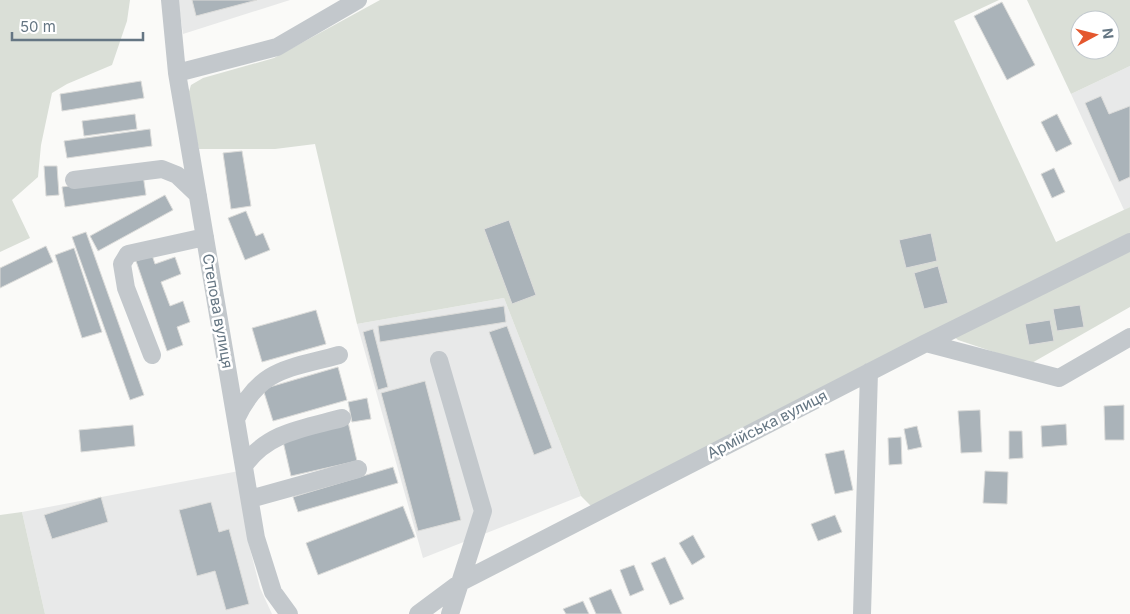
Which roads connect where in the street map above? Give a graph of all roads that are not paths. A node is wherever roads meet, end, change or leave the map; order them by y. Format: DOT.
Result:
graph roads {
  1 [pos="170,0"];
  2 [pos="358,0"];
  3 [pos="178,73"];
  4 [pos="74,180"];
  5 [pos="198,195"];
  6 [pos="205,237"];
  7 [pos="1130,242"];
  8 [pos="1130,337"];
  9 [pos="926,343"];
  10 [pos="152,355"];
  11 [pos="339,355"];
  12 [pos="439,360"];
  13 [pos="869,372"];
  14 [pos="342,418"];
  15 [pos="236,419"];
  16 [pos="244,466"];
  17 [pos="358,469"];
  18 [pos="250,499"];
  19 [pos="461,582"];
  20 [pos="289,614"];
  21 [pos="418,614"];
  22 [pos="450,614"];
  23 [pos="862,614"];
  1 -- 3 [label="street, Степова вулиця"];
  2 -- 3 [label="street"];
  3 -- 5 [label="street, Степова вулиця"];
  4 -- 5 [label="street"];
  5 -- 6 [label="street, Степова вулиця"];
  6 -- 10 [label="street"];
  6 -- 15 [label="street, Степова вулиця"];
  7 -- 9 [label="street, Армійська вулиця"];
  8 -- 9 [label="street"];
  9 -- 13 [label="street, Армійська вулиця"];
  11 -- 15 [label="street"];
  12 -- 19 [label="street"];
  13 -- 19 [label="street, Армійська вулиця"];
  13 -- 23 [label="street"];
  14 -- 16 [label="street"];
  15 -- 16 [label="street, Степова вулиця"];
  16 -- 18 [label="street, Степова вулиця"];
  17 -- 18 [label="street"];
  18 -- 20 [label="street, Степова вулиця"];
  19 -- 21 [label="street, Армійська вулиця"];
  19 -- 22 [label="street"];
}
